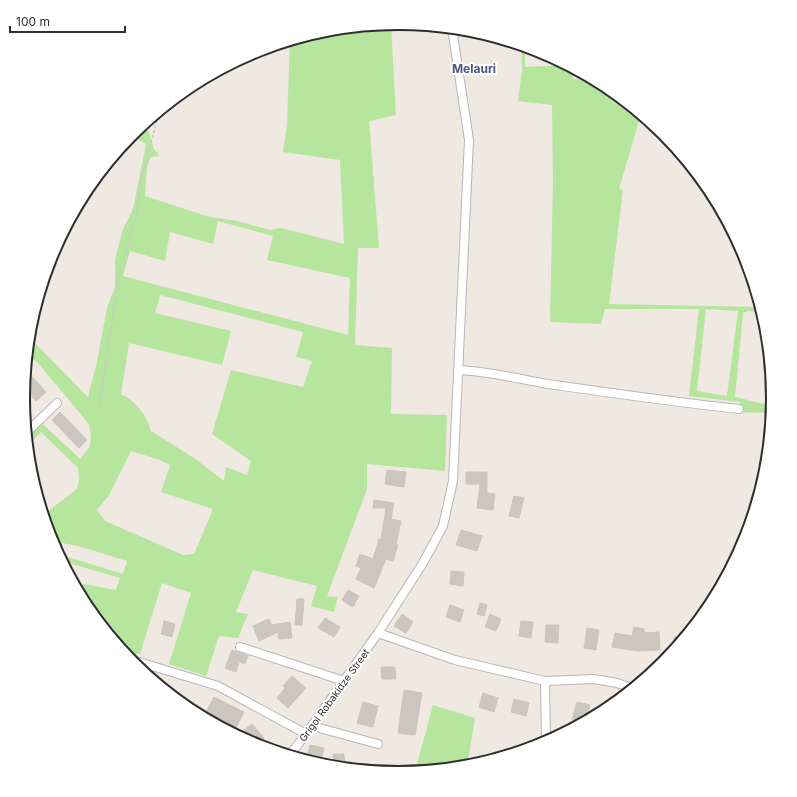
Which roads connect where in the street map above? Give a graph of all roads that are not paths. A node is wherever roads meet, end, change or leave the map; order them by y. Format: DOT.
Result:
graph roads {
  1 [pos="453,34"];
  2 [pos="458,370"];
  3 [pos="57,403"];
  4 [pos="739,409"];
  5 [pos="31,428"];
  6 [pos="378,633"];
  7 [pos="240,647"];
  8 [pos="142,663"];
  9 [pos="344,681"];
  10 [pos="545,681"];
  11 [pos="628,687"];
  12 [pos="312,726"];
  13 [pos="306,734"];
  14 [pos="546,736"];
  15 [pos="378,744"];
  16 [pos="293,751"];
  1 -- 2 [label="street, Grigol Robakidze Street"];
  2 -- 4 [label="street"];
  2 -- 6 [label="street, Grigol Robakidze Street"];
  3 -- 5 [label="street"];
  6 -- 9 [label="street, Grigol Robakidze Street"];
  6 -- 10 [label="street"];
  7 -- 9 [label="street"];
  8 -- 13 [label="street"];
  9 -- 12 [label="street, Grigol Robakidze Street"];
  10 -- 11 [label="street"];
  10 -- 14 [label="street"];
  12 -- 13 [label="street, Grigol Robakidze Street"];
  12 -- 15 [label="street"];
  13 -- 16 [label="street, Grigol Robakidze Street"];
}
